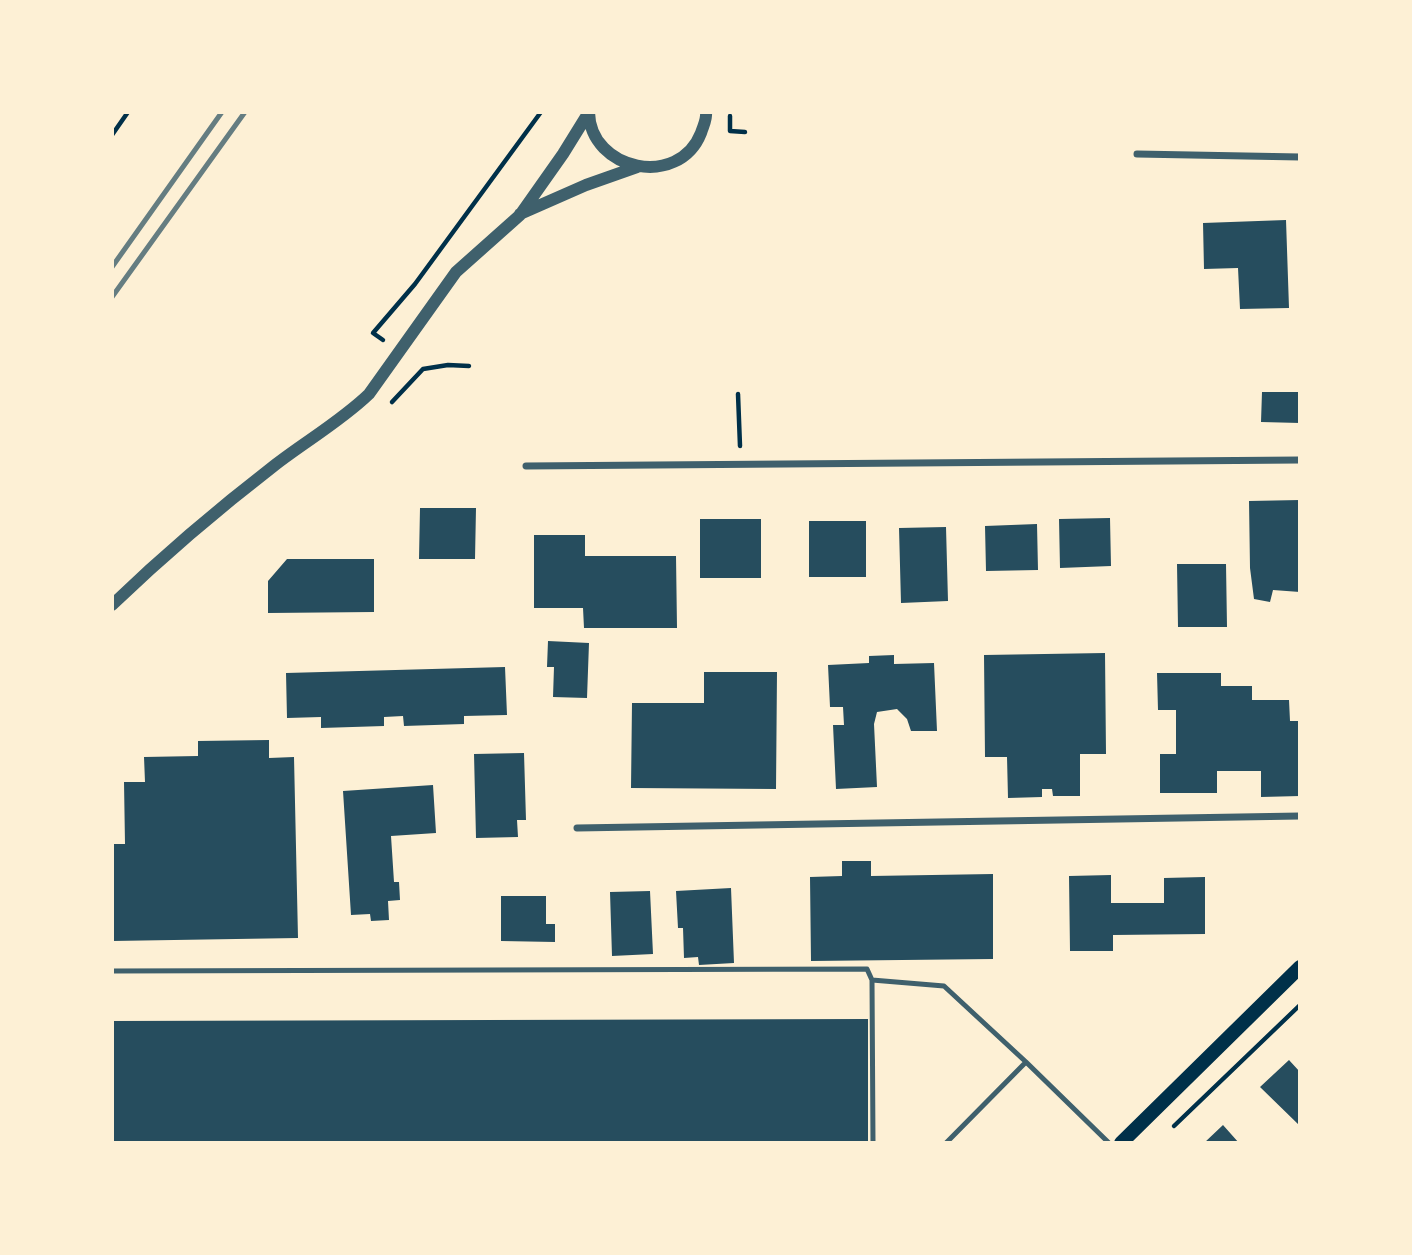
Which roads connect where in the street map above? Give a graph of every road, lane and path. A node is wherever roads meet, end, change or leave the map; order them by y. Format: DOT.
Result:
graph roads {
  1 [pos="128,112"];
  2 [pos="541,112"];
  3 [pos="589,112"];
  4 [pos="706,112"];
  5 [pos="730,112"];
  6 [pos="745,132"];
  7 [pos="112,135"];
  8 [pos="1137,154"];
  9 [pos="1300,157"];
  10 [pos="637,167"];
  11 [pos="520,215"];
  12 [pos="400,352"];
  13 [pos="423,369"];
  14 [pos="738,394"];
  15 [pos="1300,460"];
  16 [pos="741,464"];
  17 [pos="526,466"];
  18 [pos="112,605"];
  19 [pos="1300,816"];
  20 [pos="578,828"];
  21 [pos="1300,967"];
  22 [pos="112,971"];
  23 [pos="872,980"];
  24 [pos="1300,1005"];
  25 [pos="1026,1062"];
  26 [pos="1166,1134"];
  27 [pos="873,1143"];
  28 [pos="946,1143"];
  29 [pos="1109,1143"];
  30 [pos="1121,1143"];
  1 -- 7 [label="path"];
  2 -- 12 [label="path"];
  3 -- 10 [label="street"];
  3 -- 11 [label="street"];
  4 -- 10 [label="street"];
  5 -- 6 [label="path"];
  8 -- 9 [label="street"];
  10 -- 11 [label="street"];
  11 -- 12 [label="street"];
  12 -- 13 [label="path"];
  12 -- 18 [label="street"];
  14 -- 16 [label="path"];
  15 -- 16 [label="street"];
  16 -- 17 [label="street"];
  19 -- 20 [label="street"];
  21 -- 30 [label="main road"];
  22 -- 23 [label="lane"];
  23 -- 25 [label="lane"];
  23 -- 27 [label="lane"];
  24 -- 26 [label="path"];
  25 -- 28 [label="lane"];
  25 -- 29 [label="lane"];
}
